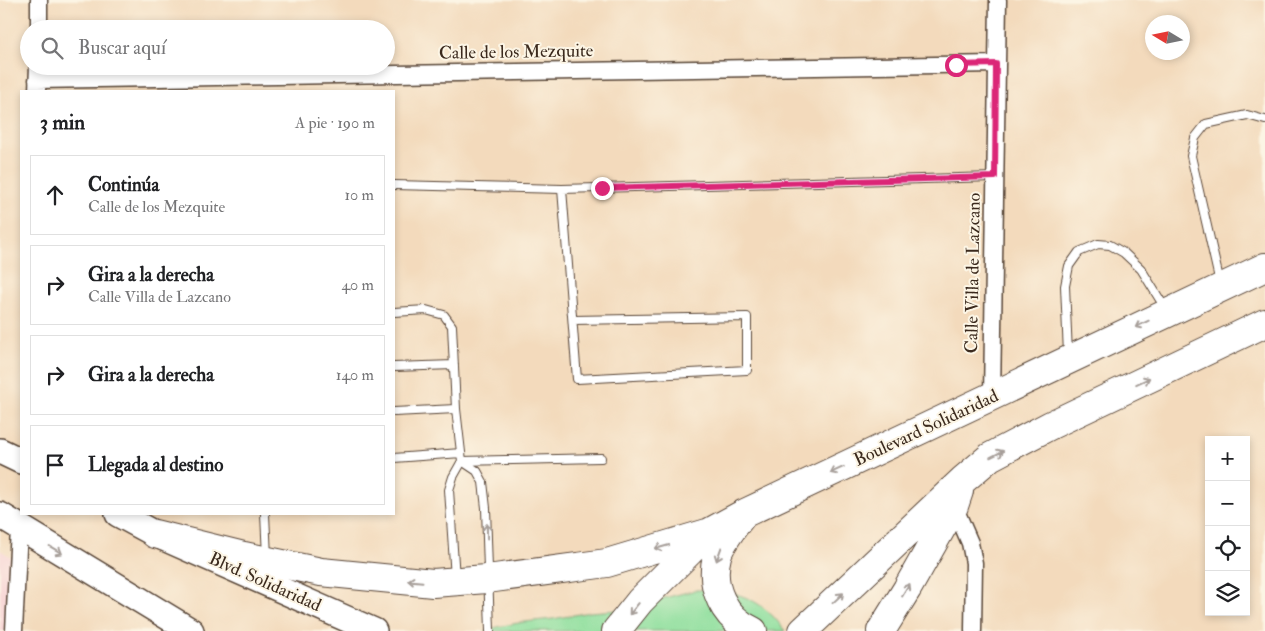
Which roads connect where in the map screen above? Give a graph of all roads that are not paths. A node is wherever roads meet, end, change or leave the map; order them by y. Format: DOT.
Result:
graph roads {
  1 [pos="39,0"];
  2 [pos="998,0"];
  3 [pos="39,20"];
  4 [pos="996,64"];
  5 [pos="395,73"];
  6 [pos="293,75"];
  7 [pos="37,79"];
  8 [pos="1265,120"];
  9 [pos="995,177"];
  10 [pos="395,185"];
  11 [pos="562,189"];
  12 [pos="1265,267"];
  13 [pos="1221,287"];
  14 [pos="395,312"];
  15 [pos="1167,312"];
  16 [pos="572,320"];
  17 [pos="1265,323"];
  18 [pos="1068,360"];
  19 [pos="454,365"];
  20 [pos="395,367"];
  21 [pos="992,397"];
  22 [pos="456,409"];
  23 [pos="395,412"];
  24 [pos="0,451"];
  25 [pos="462,457"];
  26 [pos="395,458"];
  27 [pos="601,458"];
  28 [pos="20,461"];
  29 [pos="963,480"];
  30 [pos="954,506"];
  31 [pos="745,513"];
  32 [pos="120,515"];
  33 [pos="265,515"];
  34 [pos="9,522"];
  35 [pos="708,533"];
  36 [pos="155,534"];
  37 [pos="268,561"];
  38 [pos="488,579"];
  39 [pos="455,582"];
  40 [pos="14,631"];
  41 [pos="191,631"];
  42 [pos="374,631"];
  43 [pos="490,631"];
  44 [pos="616,631"];
  45 [pos="752,631"];
  46 [pos="802,631"];
  47 [pos="880,631"];
  48 [pos="974,631"];
  1 -- 3 [label="street"];
  2 -- 4 [label="street, Calle Villa de Lazcano"];
  4 -- 5 [label="street, Calle de los Mezquite"];
  4 -- 9 [label="street, Calle Villa de Lazcano"];
  6 -- 7 [label="street, Calle de los Mezquite"];
  8 -- 13 [label="lane"];
  9 -- 11 [label="lane"];
  9 -- 21 [label="street, Calle Villa de Lazcano"];
  10 -- 11 [label="lane"];
  11 -- 16 [label="lane"];
  12 -- 13 [label="highway, Boulevard Solidaridad"];
  13 -- 15 [label="highway, Boulevard Solidaridad"];
  14 -- 19 [label="lane"];
  15 -- 18 [label="highway, Boulevard Solidaridad, one-way"];
  15 -- 18 [label="lane"];
  16 -- 16 [label="lane"];
  29 -- 17 [label="highway, one-way"];
  18 -- 21 [label="highway, Boulevard Solidaridad"];
  19 -- 20 [label="lane"];
  19 -- 22 [label="lane"];
  21 -- 31 [label="highway, Boulevard Solidaridad, one-way"];
  22 -- 23 [label="lane"];
  22 -- 25 [label="lane"];
  24 -- 28 [label="main road"];
  25 -- 26 [label="lane"];
  25 -- 27 [label="lane"];
  38 -- 25 [label="lane, one-way"];
  25 -- 39 [label="lane"];
  29 -- 30 [label="highway"];
  46 -- 29 [label="highway, one-way"];
  47 -- 30 [label="highway, one-way"];
  30 -- 48 [label="street"];
  31 -- 35 [label="highway, Boulevard Solidaridad"];
  31 -- 45 [label="highway, one-way"];
  32 -- 36 [label="main road, Blvd. Solidaridad"];
  33 -- 37 [label="lane"];
  34 -- 40 [label="street"];
  34 -- 41 [label="main road, one-way"];
  35 -- 38 [label="highway, one-way"];
  35 -- 44 [label="highway, Boulevard Solidaridad, one-way"];
  36 -- 37 [label="highway"];
  36 -- 42 [label="main road, Blvd. Solidaridad"];
  39 -- 37 [label="highway, one-way"];
  38 -- 39 [label="highway"];
  38 -- 43 [label="lane"];
}
